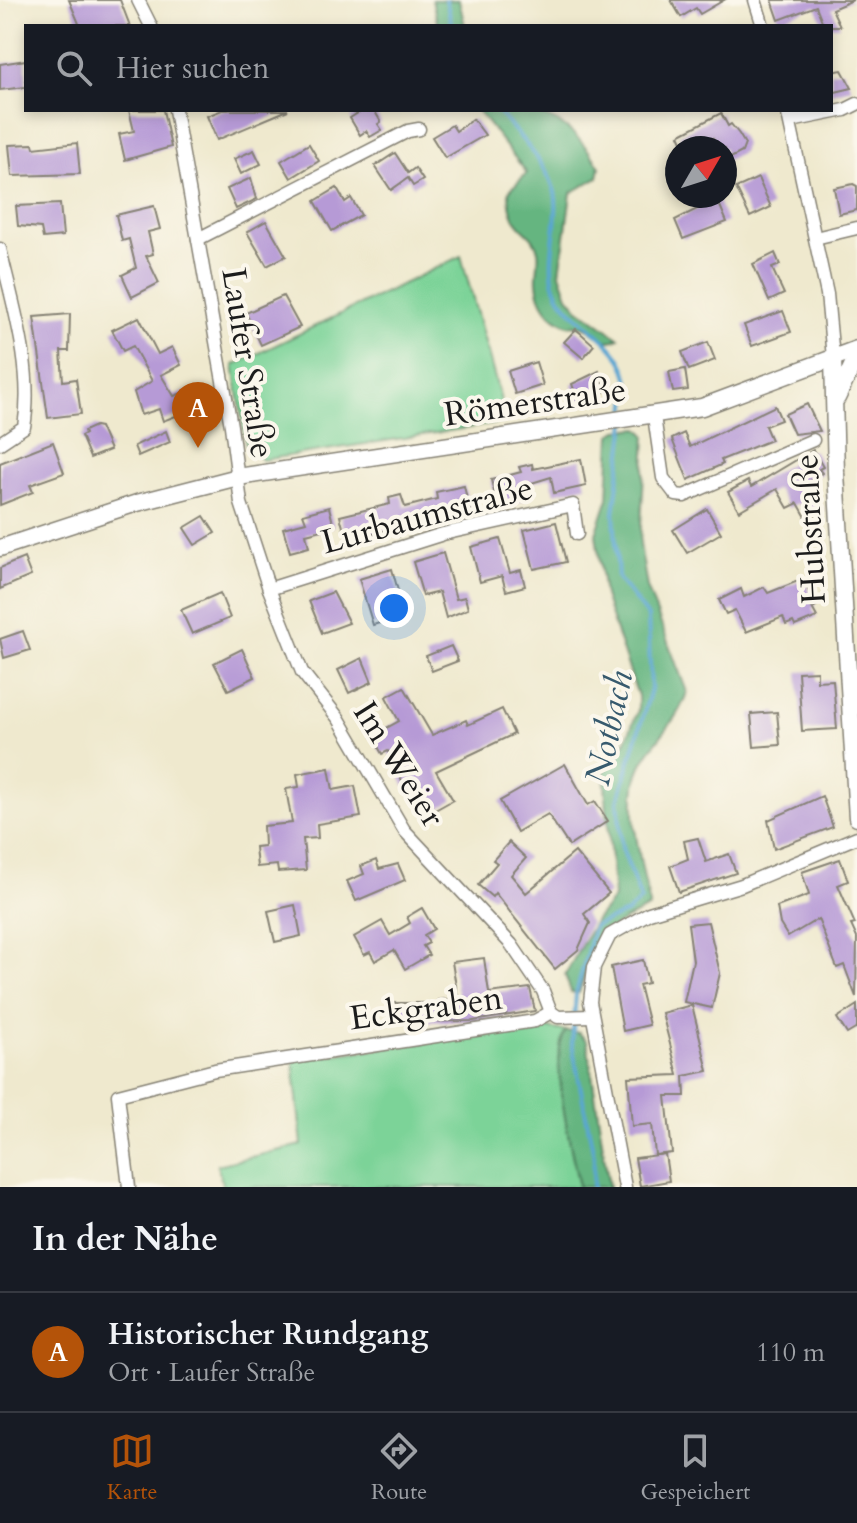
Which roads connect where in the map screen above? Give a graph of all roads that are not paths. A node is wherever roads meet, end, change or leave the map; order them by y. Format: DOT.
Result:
graph roads {
  1 [pos="138,0"];
  2 [pos="755,0"];
  3 [pos="150,24"];
  4 [pos="762,24"];
  5 [pos="857,104"];
  6 [pos="833,108"];
  7 [pos="175,112"];
  8 [pos="812,112"];
  9 [pos="789,116"];
  10 [pos="419,129"];
  11 [pos="857,228"];
  12 [pos="815,238"];
  13 [pos="198,239"];
  14 [pos="0,249"];
  15 [pos="14,310"];
  16 [pos="0,312"];
  17 [pos="857,349"];
  18 [pos="857,356"];
  19 [pos="833,358"];
  20 [pos="835,403"];
  21 [pos="647,416"];
  22 [pos="813,440"];
  23 [pos="0,443"];
  24 [pos="238,477"];
  25 [pos="577,534"];
  26 [pos="0,548"];
  27 [pos="269,589"];
  28 [pos="857,818"];
  29 [pos="857,837"];
  30 [pos="554,1014"];
  31 [pos="586,1016"];
  32 [pos="129,1187"];
  33 [pos="625,1187"];
  1 -- 3 [label="street"];
  2 -- 4 [label="street"];
  5 -- 6 [label="street"];
  7 -- 13 [label="street, Laufer Straße"];
  8 -- 9 [label="street"];
  9 -- 12 [label="street, Hubstraße"];
  10 -- 13 [label="street"];
  11 -- 12 [label="street"];
  12 -- 19 [label="street, Hubstraße"];
  13 -- 24 [label="street, Laufer Straße"];
  14 -- 15 [label="street"];
  15 -- 16 [label="street"];
  15 -- 23 [label="street"];
  17 -- 19 [label="main road, Römerstraße"];
  18 -- 20 [label="main road"];
  19 -- 20 [label="main road, Hubstraße"];
  19 -- 21 [label="main road, Römerstraße"];
  20 -- 28 [label="main road, Hubstraße"];
  21 -- 22 [label="street"];
  21 -- 24 [label="main road, Römerstraße"];
  24 -- 26 [label="main road, Laufer Straße"];
  24 -- 27 [label="street, Im Weier"];
  25 -- 27 [label="street, Lurbaumstraße"];
  27 -- 30 [label="street, Im Weier"];
  29 -- 31 [label="street"];
  30 -- 31 [label="street"];
  30 -- 32 [label="street, Eckgraben"];
  31 -- 33 [label="street"];
}
